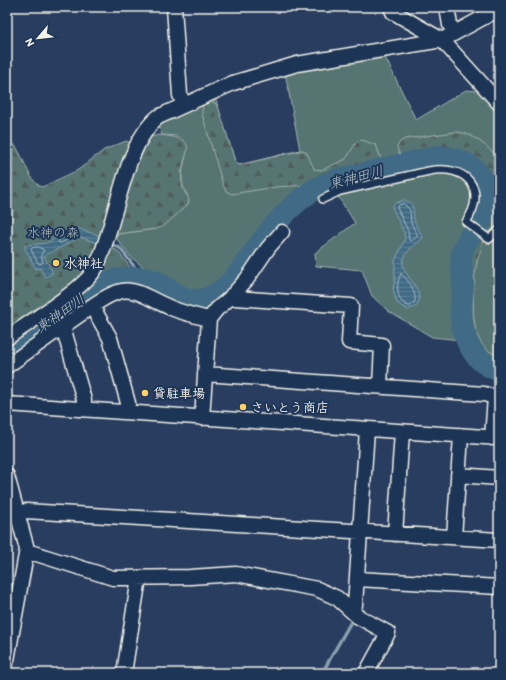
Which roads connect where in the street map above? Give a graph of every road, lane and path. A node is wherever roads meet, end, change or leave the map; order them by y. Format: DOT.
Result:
graph roads {
  1 [pos="174,7"];
  2 [pos="391,7"];
  3 [pos="447,7"];
  4 [pos="499,9"];
  5 [pos="455,33"];
  6 [pos="442,40"];
  7 [pos="499,103"];
  8 [pos="184,105"];
  9 [pos="323,199"];
  10 [pos="499,230"];
  11 [pos="282,232"];
  12 [pos="232,295"];
  13 [pos="92,306"];
  14 [pos="210,319"];
  15 [pos="63,327"];
  16 [pos="7,338"];
  17 [pos="7,366"];
  18 [pos="205,374"];
  19 [pos="380,386"];
  20 [pos="7,404"];
  21 [pos="83,409"];
  22 [pos="127,412"];
  23 [pos="202,418"];
  24 [pos="367,430"];
  25 [pos="402,432"];
  26 [pos="461,436"];
  27 [pos="496,438"];
  28 [pos="458,475"];
  29 [pos="7,476"];
  30 [pos="499,478"];
  31 [pos="17,513"];
  32 [pos="360,532"];
  33 [pos="395,534"];
  34 [pos="454,537"];
  35 [pos="499,540"];
  36 [pos="27,551"];
  37 [pos="139,578"];
  38 [pos="357,580"];
  39 [pos="499,588"];
  40 [pos="351,610"];
  41 [pos="7,660"];
  42 [pos="124,673"];
  43 [pos="366,673"];
  1 -- 8 [label="street"];
  2 -- 6 [label="street"];
  3 -- 5 [label="street"];
  4 -- 5 [label="street"];
  5 -- 6 [label="street"];
  6 -- 7 [label="street"];
  6 -- 8 [label="street"];
  8 -- 16 [label="street"];
  9 -- 10 [label="lane"];
  11 -- 12 [label="street"];
  12 -- 14 [label="street"];
  12 -- 19 [label="street"];
  13 -- 14 [label="street"];
  13 -- 15 [label="street"];
  13 -- 22 [label="street"];
  14 -- 18 [label="street"];
  15 -- 17 [label="street"];
  15 -- 21 [label="street"];
  18 -- 19 [label="street"];
  18 -- 23 [label="street"];
  19 -- 27 [label="street"];
  20 -- 21 [label="street"];
  21 -- 22 [label="street"];
  22 -- 23 [label="street"];
  23 -- 24 [label="street"];
  24 -- 25 [label="street"];
  24 -- 32 [label="street"];
  25 -- 26 [label="street"];
  25 -- 33 [label="street"];
  26 -- 27 [label="street"];
  26 -- 28 [label="street"];
  28 -- 30 [label="street"];
  28 -- 34 [label="street"];
  29 -- 31 [label="street"];
  31 -- 32 [label="street"];
  31 -- 36 [label="street"];
  32 -- 33 [label="street"];
  32 -- 38 [label="street"];
  33 -- 34 [label="street"];
  34 -- 35 [label="street"];
  36 -- 37 [label="street"];
  36 -- 41 [label="street"];
  37 -- 40 [label="street"];
  37 -- 42 [label="street"];
  38 -- 39 [label="street"];
  38 -- 40 [label="street"];
  40 -- 43 [label="street"];
}
